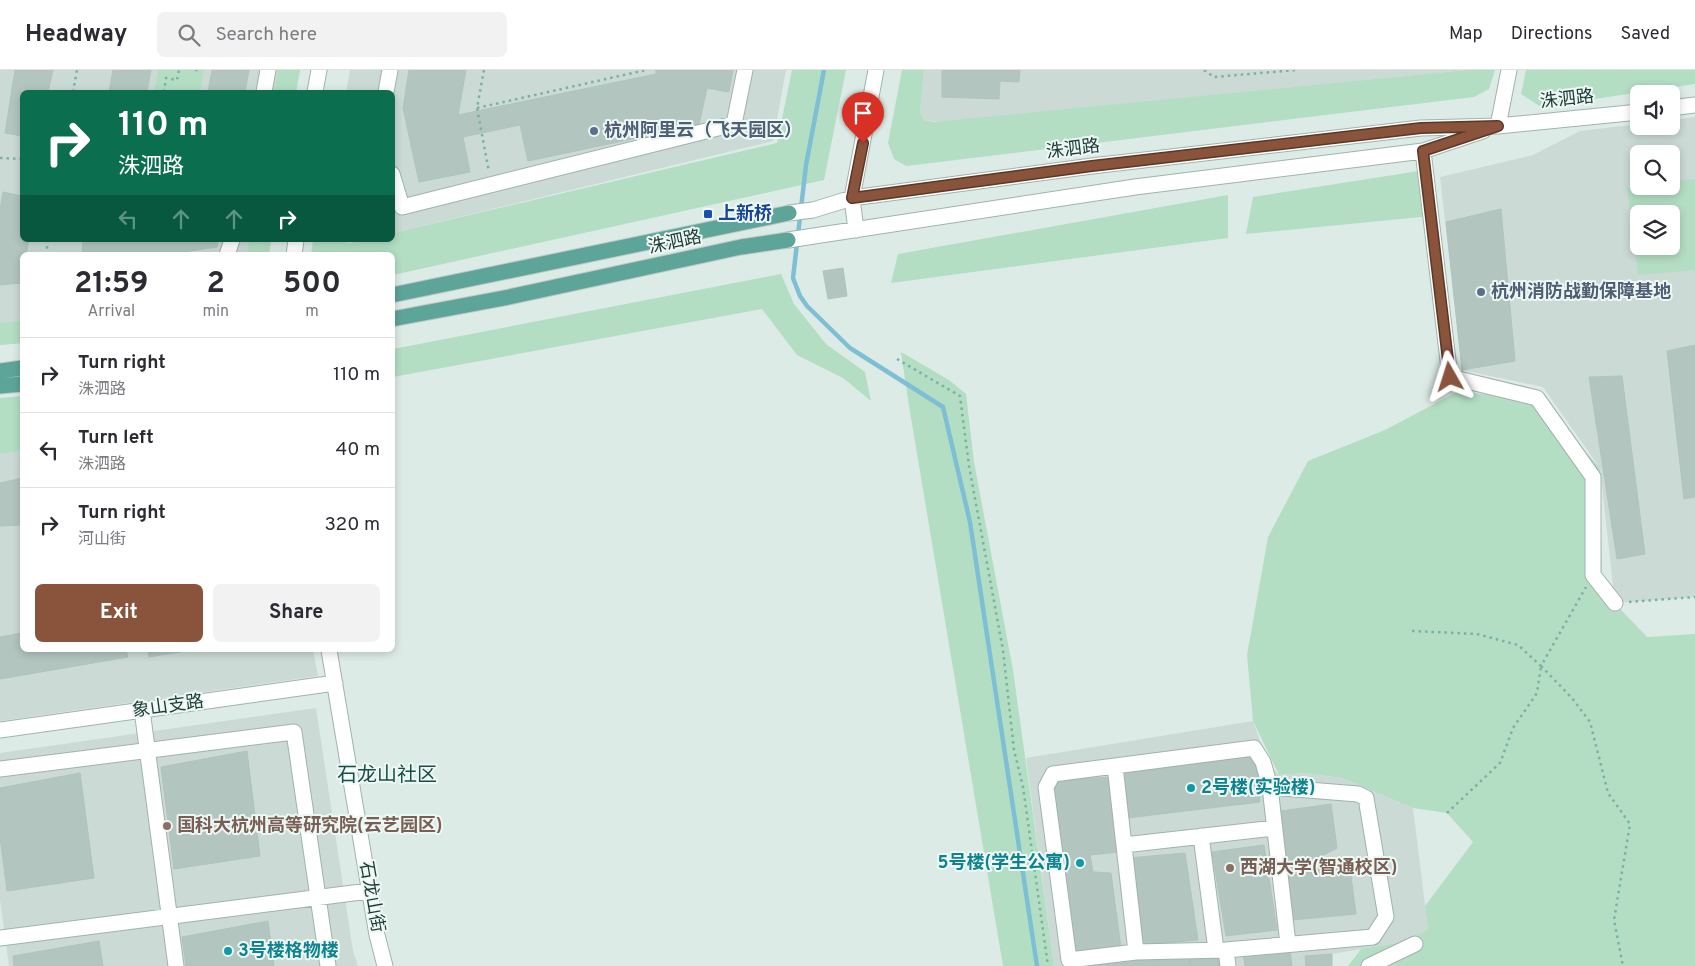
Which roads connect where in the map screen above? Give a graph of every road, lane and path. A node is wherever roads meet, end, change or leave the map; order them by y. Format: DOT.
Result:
graph roads {
  1 [pos="77,70"];
  2 [pos="179,70"];
  3 [pos="195,70"];
  4 [pos="199,70"];
  5 [pos="268,70"];
  6 [pos="319,70"];
  7 [pos="390,70"];
  8 [pos="484,70"];
  9 [pos="646,70"];
  10 [pos="745,70"];
  11 [pos="876,70"];
  12 [pos="1204,70"];
  13 [pos="1296,70"];
  14 [pos="1509,70"];
  15 [pos="73,90"];
  16 [pos="164,90"];
  17 [pos="264,90"];
  18 [pos="315,90"];
  19 [pos="386,90"];
  20 [pos="1695,105"];
  21 [pos="1680,107"];
  22 [pos="477,108"];
  23 [pos="1630,113"];
  24 [pos="1498,126"];
  25 [pos="1423,151"];
  26 [pos="0,158"];
  27 [pos="20,159"];
  28 [pos="395,184"];
  29 [pos="492,186"];
  30 [pos="852,198"];
  31 [pos="788,213"];
  32 [pos="856,230"];
  33 [pos="788,240"];
  34 [pos="395,294"];
  35 [pos="395,318"];
  36 [pos="897,359"];
  37 [pos="20,368"];
  38 [pos="0,370"];
  39 [pos="20,384"];
  40 [pos="0,386"];
  41 [pos="1593,575"];
  42 [pos="1695,597"];
  43 [pos="1615,603"];
  44 [pos="1412,631"];
  45 [pos="329,652"];
  46 [pos="1541,666"];
  47 [pos="335,683"];
  48 [pos="142,710"];
  49 [pos="0,730"];
  50 [pos="147,749"];
  51 [pos="1115,766"];
  52 [pos="0,769"];
  53 [pos="1270,787"];
  54 [pos="1447,813"];
  55 [pos="1274,828"];
  56 [pos="1201,836"];
  57 [pos="1124,844"];
  58 [pos="369,891"];
  59 [pos="318,898"];
  60 [pos="170,917"];
  61 [pos="0,938"];
  62 [pos="1288,944"];
  63 [pos="1415,944"];
  64 [pos="1221,950"];
  65 [pos="1136,952"];
  66 [pos="176,966"];
  67 [pos="328,966"];
  68 [pos="384,966"];
  69 [pos="1048,966"];
  70 [pos="1228,966"];
  71 [pos="1369,966"];
  72 [pos="1623,966"];
  1 -- 15 [label="path"];
  2 -- 16 [label="path"];
  3 -- 4 [label="path"];
  5 -- 17 [label="street"];
  6 -- 18 [label="street"];
  7 -- 19 [label="street"];
  8 -- 22 [label="path"];
  9 -- 22 [label="path"];
  10 -- 29 [label="street"];
  11 -- 30 [label="street"];
  12 -- 13 [label="path"];
  14 -- 24 [label="street"];
  20 -- 21 [label="street"];
  22 -- 29 [label="path"];
  23 -- 24 [label="street, 洙泗路"];
  24 -- 25 [label="street, 洙泗路"];
  24 -- 30 [label="street, 洙泗路"];
  25 -- 32 [label="street, 洙泗路"];
  25 -- 41 [label="street"];
  26 -- 27 [label="path"];
  28 -- 29 [label="street"];
  30 -- 31 [label="street, 洙泗路"];
  30 -- 32 [label="street"];
  31 -- 34 [label="main road, 洙泗路"];
  32 -- 33 [label="street, 洙泗路"];
  33 -- 35 [label="main road, 洙泗路"];
  36 -- 69 [label="path"];
  37 -- 38 [label="main road"];
  39 -- 40 [label="main road"];
  41 -- 43 [label="street"];
  41 -- 46 [label="path"];
  42 -- 43 [label="path"];
  44 -- 46 [label="path"];
  45 -- 47 [label="street, 石龙山街"];
  46 -- 54 [label="path"];
  46 -- 72 [label="path"];
  47 -- 48 [label="street, 象山支路"];
  47 -- 58 [label="street, 石龙山街"];
  48 -- 49 [label="street, 象山支路"];
  48 -- 50 [label="street"];
  50 -- 52 [label="street"];
  50 -- 59 [label="street"];
  50 -- 60 [label="street"];
  51 -- 53 [label="street"];
  51 -- 57 [label="street"];
  51 -- 65 [label="street"];
  53 -- 55 [label="street"];
  53 -- 62 [label="street"];
  55 -- 56 [label="street"];
  55 -- 62 [label="street"];
  56 -- 57 [label="street"];
  56 -- 64 [label="street"];
  57 -- 65 [label="street"];
  58 -- 59 [label="street"];
  58 -- 68 [label="street, 石龙山街"];
  59 -- 60 [label="street"];
  59 -- 67 [label="street"];
  60 -- 61 [label="street"];
  60 -- 66 [label="street"];
  62 -- 64 [label="street"];
  63 -- 71 [label="street"];
  64 -- 65 [label="street"];
  64 -- 70 [label="street"];
}
